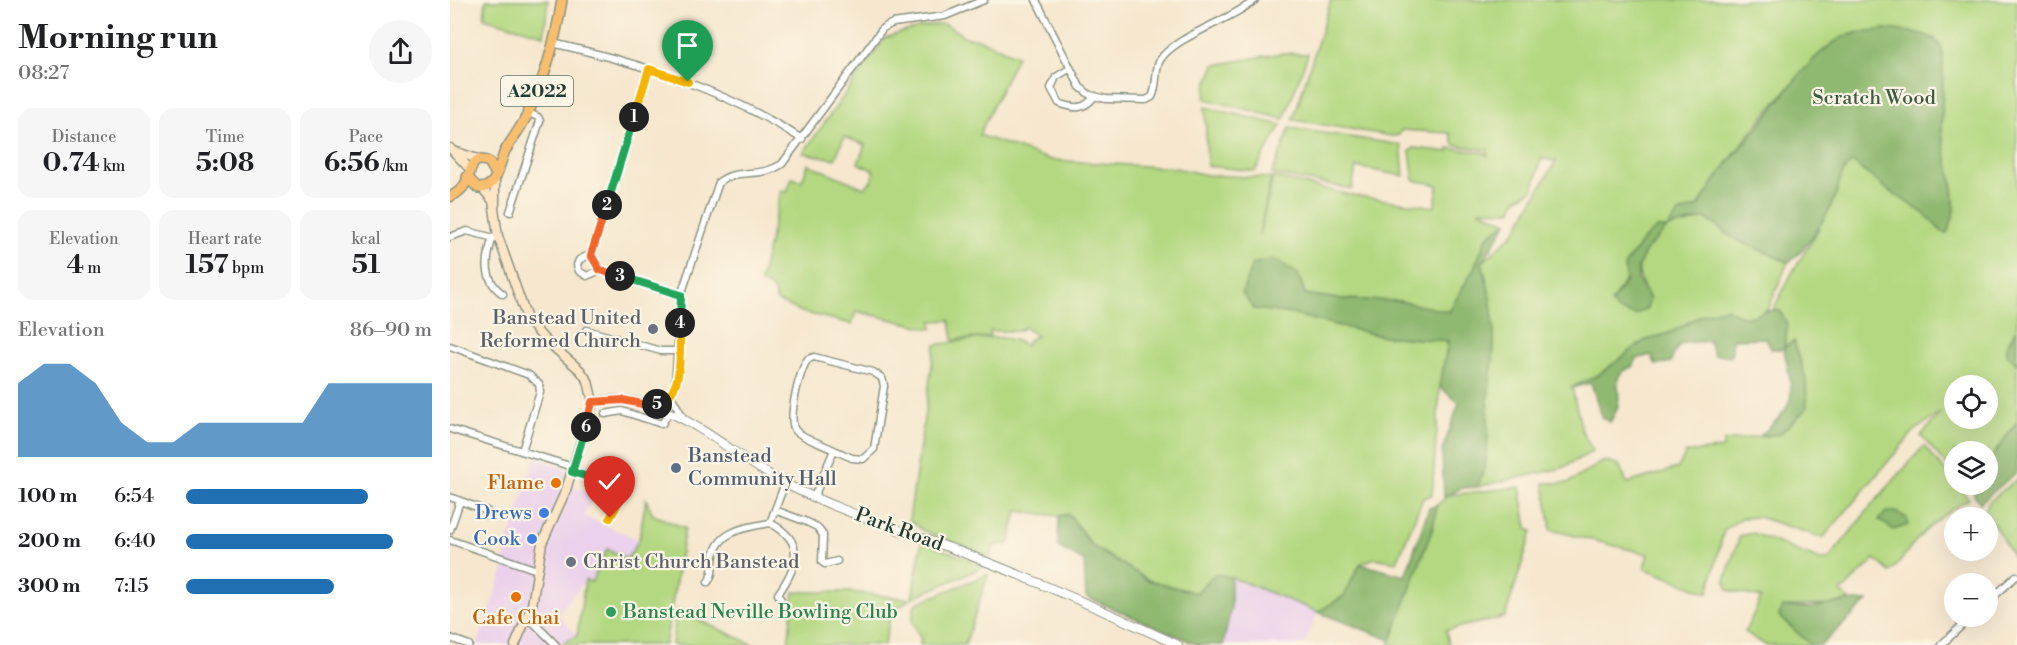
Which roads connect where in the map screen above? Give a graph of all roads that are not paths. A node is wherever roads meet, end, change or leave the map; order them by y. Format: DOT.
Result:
graph roads {
  1 [pos="562,0"];
  2 [pos="984,0"];
  3 [pos="1036,0"];
  4 [pos="1255,0"];
  5 [pos="552,43"];
  6 [pos="649,69"];
  7 [pos="1069,69"];
  8 [pos="1095,96"];
  9 [pos="528,113"];
  10 [pos="802,139"];
  11 [pos="452,149"];
  12 [pos="507,149"];
  13 [pos="484,160"];
  14 [pos="468,173"];
  15 [pos="496,177"];
  16 [pos="480,188"];
  17 [pos="450,198"];
  18 [pos="495,210"];
  19 [pos="510,212"];
  20 [pos="450,237"];
  21 [pos="495,238"];
  22 [pos="591,255"];
  23 [pos="600,270"];
  24 [pos="503,294"];
  25 [pos="681,295"];
  26 [pos="586,330"];
  27 [pos="450,346"];
  28 [pos="679,351"];
  29 [pos="671,396"];
  30 [pos="623,400"];
  31 [pos="592,402"];
  32 [pos="652,406"];
  33 [pos="622,411"];
  34 [pos="669,412"];
  35 [pos="605,414"];
  36 [pos="686,421"];
  37 [pos="450,429"];
  38 [pos="834,450"];
  39 [pos="522,451"];
  40 [pos="573,469"];
  41 [pos="785,483"];
  42 [pos="814,496"];
  43 [pos="450,497"];
  44 [pos="460,501"];
  45 [pos="775,510"];
  46 [pos="487,511"];
  47 [pos="610,518"];
  48 [pos="770,523"];
  49 [pos="450,530"];
  50 [pos="450,540"];
  51 [pos="837,561"];
  52 [pos="537,570"];
  53 [pos="2016,576"];
  54 [pos="708,582"];
  55 [pos="1998,593"];
  56 [pos="782,602"];
  57 [pos="528,617"];
  58 [pos="1960,627"];
  59 [pos="450,638"];
  60 [pos="469,645"];
  61 [pos="515,645"];
  62 [pos="556,645"];
  63 [pos="1178,645"];
  64 [pos="1941,645"];
  1 -- 5 [label="main road, A2022"];
  2 -- 10 [label="street"];
  3 -- 7 [label="street"];
  4 -- 8 [label="street"];
  5 -- 6 [label="street"];
  5 -- 9 [label="main road, A2022"];
  6 -- 10 [label="street"];
  6 -- 22 [label="street"];
  7 -- 8 [label="street"];
  7 -- 8 [label="street"];
  9 -- 12 [label="main road, A2022"];
  9 -- 19 [label="street"];
  10 -- 25 [label="street"];
  11 -- 13 [label="main road"];
  11 -- 14 [label="main road"];
  12 -- 13 [label="main road, A2022"];
  12 -- 15 [label="main road, A2022"];
  13 -- 14 [label="main road"];
  13 -- 15 [label="main road"];
  14 -- 16 [label="main road"];
  14 -- 17 [label="main road"];
  15 -- 16 [label="main road"];
  15 -- 18 [label="main road"];
  16 -- 17 [label="main road"];
  16 -- 18 [label="main road"];
  18 -- 21 [label="main road"];
  20 -- 21 [label="street"];
  21 -- 24 [label="street"];
  21 -- 31 [label="main road"];
  22 -- 23 [label="street"];
  22 -- 23 [label="street"];
  23 -- 25 [label="street"];
  25 -- 28 [label="street"];
  26 -- 28 [label="street"];
  27 -- 39 [label="street"];
  28 -- 29 [label="street"];
  29 -- 32 [label="street"];
  29 -- 36 [label="street"];
  30 -- 31 [label="street, Park Road"];
  30 -- 32 [label="street, Park Road"];
  30 -- 33 [label="street"];
  31 -- 40 [label="main road"];
  32 -- 34 [label="street, Park Road"];
  33 -- 34 [label="street"];
  33 -- 35 [label="street"];
  34 -- 36 [label="street, Park Road"];
  36 -- 41 [label="street, Park Road"];
  37 -- 39 [label="street"];
  38 -- 38 [label="street"];
  38 -- 42 [label="street"];
  39 -- 40 [label="street"];
  40 -- 47 [label="street"];
  40 -- 52 [label="main road"];
  41 -- 42 [label="street, Park Road"];
  41 -- 45 [label="street"];
  42 -- 63 [label="street, Park Road"];
  43 -- 44 [label="street"];
  44 -- 46 [label="street"];
  44 -- 49 [label="street"];
  45 -- 48 [label="street"];
  45 -- 51 [label="street"];
  48 -- 54 [label="street"];
  48 -- 56 [label="street"];
  50 -- 52 [label="street"];
  52 -- 57 [label="main road"];
  53 -- 55 [label="street"];
  57 -- 61 [label="main road"];
  57 -- 62 [label="street"];
  58 -- 64 [label="street"];
  59 -- 60 [label="street"];
}
